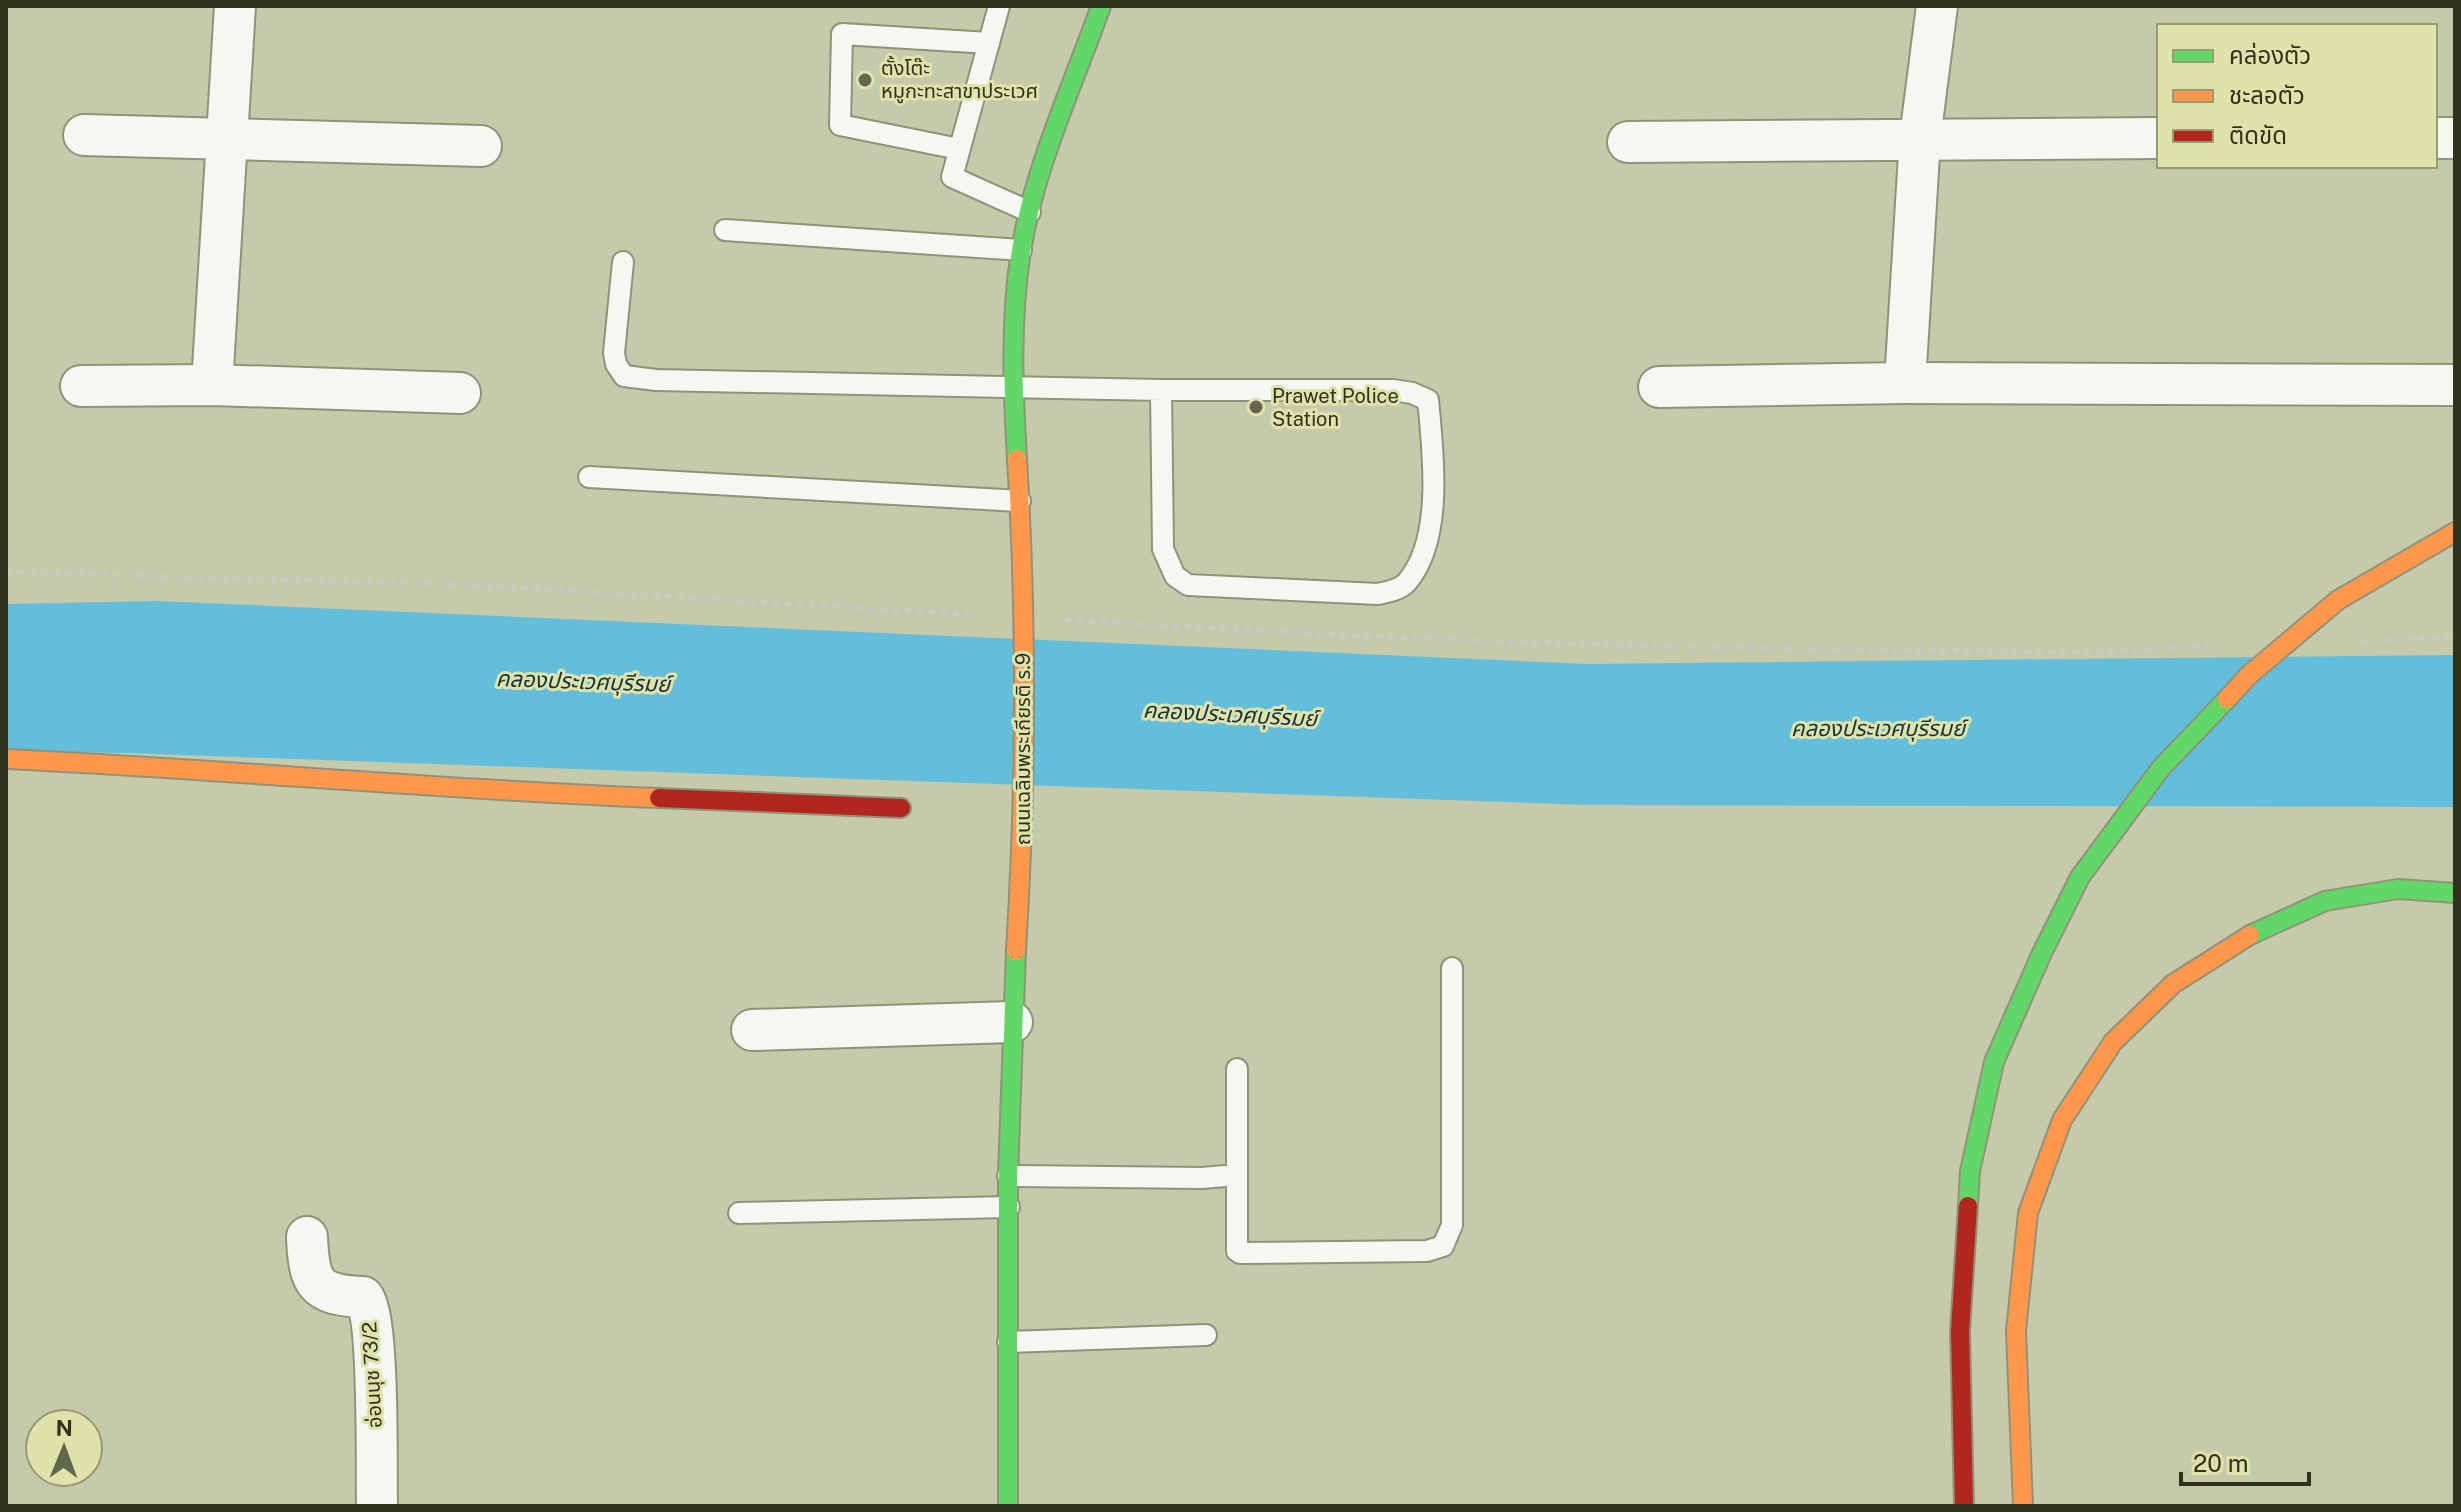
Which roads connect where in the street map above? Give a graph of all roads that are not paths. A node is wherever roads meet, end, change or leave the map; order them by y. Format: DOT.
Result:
graph roads {
  1 [pos="235,6"];
  2 [pos="999,6"];
  3 [pos="1101,6"];
  4 [pos="1937,6"];
  5 [pos="989,43"];
  6 [pos="84,135"];
  7 [pos="1920,138"];
  8 [pos="2157,138"];
  9 [pos="227,139"];
  10 [pos="1628,142"];
  11 [pos="481,146"];
  12 [pos="959,149"];
  13 [pos="1030,212"];
  14 [pos="725,230"];
  15 [pos="1021,250"];
  16 [pos="623,262"];
  17 [pos="1905,383"];
  18 [pos="212,385"];
  19 [pos="2455,385"];
  20 [pos="81,386"];
  21 [pos="1013,387"];
  22 [pos="1659,387"];
  23 [pos="1161,390"];
  24 [pos="460,393"];
  25 [pos="589,477"];
  26 [pos="1020,501"];
  27 [pos="2455,532"];
  28 [pos="6,759"];
  29 [pos="901,808"];
  30 [pos="2455,893"];
  31 [pos="1452,968"];
  32 [pos="1012,1022"];
  33 [pos="752,1030"];
  34 [pos="1237,1069"];
  35 [pos="1237,1175"];
  36 [pos="1008,1176"];
  37 [pos="1009,1207"];
  38 [pos="739,1213"];
  39 [pos="307,1237"];
  40 [pos="1206,1335"];
  41 [pos="1008,1342"];
  42 [pos="377,1506"];
  43 [pos="1008,1506"];
  44 [pos="1964,1506"];
  45 [pos="2023,1506"];
  1 -- 9 [label="street"];
  2 -- 5 [label="lane"];
  3 -- 13 [label="main road, ถนนเฉลิมพระเกียรติ ร.9"];
  4 -- 7 [label="street"];
  5 -- 12 [label="lane"];
  5 -- 12 [label="lane"];
  6 -- 9 [label="street"];
  7 -- 8 [label="street"];
  7 -- 10 [label="street"];
  7 -- 17 [label="street"];
  9 -- 11 [label="street"];
  9 -- 18 [label="street"];
  12 -- 13 [label="lane"];
  13 -- 15 [label="main road, ถนนเฉลิมพระเกียรติ ร.9"];
  14 -- 15 [label="lane"];
  15 -- 21 [label="main road, ถนนเฉลิมพระเกียรติ ร.9"];
  16 -- 21 [label="lane"];
  17 -- 19 [label="street"];
  17 -- 22 [label="street"];
  18 -- 20 [label="street"];
  18 -- 24 [label="street"];
  21 -- 23 [label="lane"];
  21 -- 26 [label="main road, ถนนเฉลิมพระเกียรติ ร.9"];
  23 -- 23 [label="lane"];
  25 -- 26 [label="lane"];
  26 -- 32 [label="main road, ถนนเฉลิมพระเกียรติ ร.9"];
  27 -- 44 [label="main road"];
  28 -- 29 [label="main road"];
  30 -- 45 [label="main road"];
  31 -- 35 [label="lane"];
  32 -- 33 [label="street"];
  32 -- 36 [label="main road, ถนนเฉลิมพระเกียรติ ร.9"];
  34 -- 35 [label="lane"];
  35 -- 36 [label="lane"];
  36 -- 37 [label="main road, ถนนเฉลิมพระเกียรติ ร.9"];
  37 -- 38 [label="lane"];
  37 -- 41 [label="main road, ถนนเฉลิมพระเกียรติ ร.9"];
  39 -- 42 [label="street, อ่อนนุช 73/2"];
  40 -- 41 [label="lane"];
  41 -- 43 [label="main road, ถนนเฉลิมพระเกียรติ ร.9"];
}
